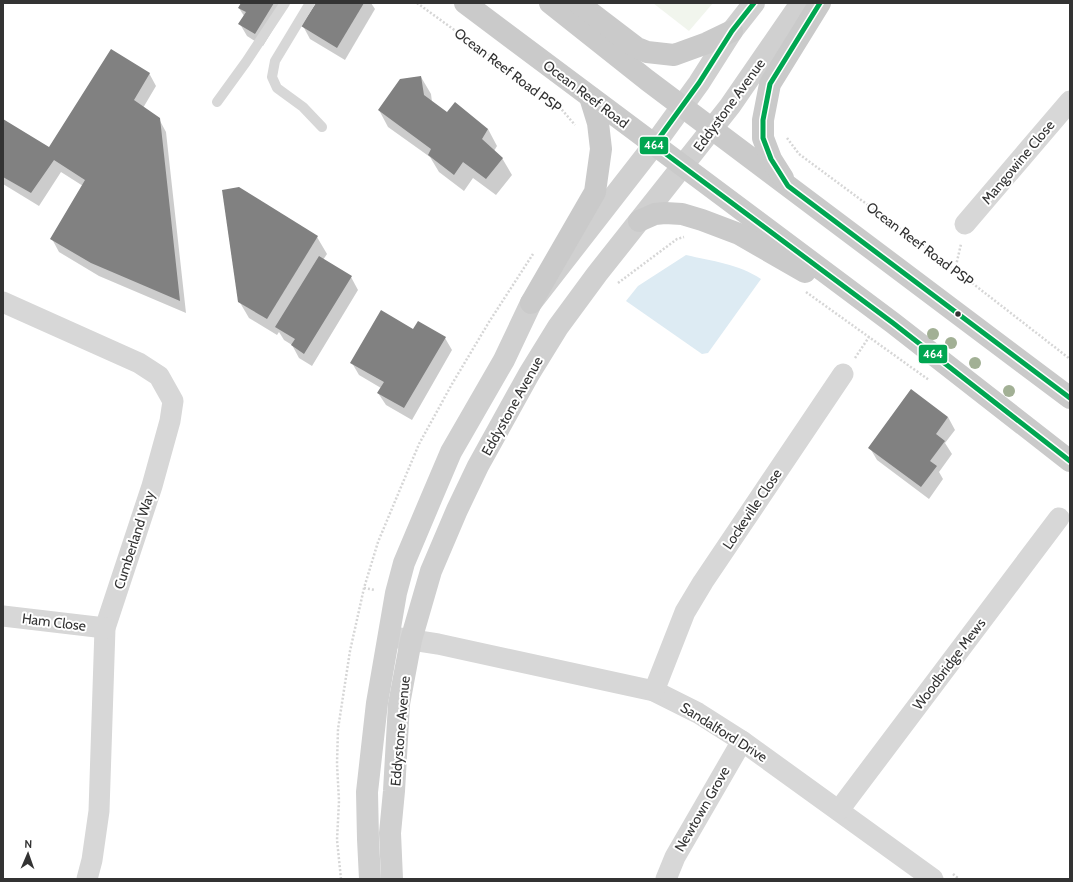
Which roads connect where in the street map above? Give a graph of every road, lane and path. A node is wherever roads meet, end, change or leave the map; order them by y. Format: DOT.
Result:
graph roads {
  1 [pos="285,3"];
  2 [pos="310,3"];
  3 [pos="417,3"];
  4 [pos="465,3"];
  5 [pos="550,3"];
  6 [pos="578,3"];
  7 [pos="754,3"];
  8 [pos="801,3"];
  9 [pos="820,3"];
  10 [pos="732,32"];
  11 [pos="590,97"];
  12 [pos="1070,101"];
  13 [pos="217,102"];
  14 [pos="682,105"];
  15 [pos="322,126"];
  16 [pos="713,128"];
  17 [pos="576,130"];
  18 [pos="785,134"];
  19 [pos="654,145"];
  20 [pos="683,166"];
  21 [pos="788,186"];
  22 [pos="639,221"];
  23 [pos="965,224"];
  24 [pos="688,236"];
  25 [pos="955,270"];
  26 [pos="616,285"];
  27 [pos="800,288"];
  28 [pos="3,302"];
  29 [pos="531,303"];
  30 [pos="893,323"];
  31 [pos="558,327"];
  32 [pos="869,337"];
  33 [pos="1070,359"];
  34 [pos="504,360"];
  35 [pos="843,374"];
  36 [pos="932,382"];
  37 [pos="1070,398"];
  38 [pos="1070,461"];
  39 [pos="1059,518"];
  40 [pos="3,616"];
  41 [pos="105,628"];
  42 [pos="388,636"];
  43 [pos="411,640"];
  44 [pos="654,692"];
  45 [pos="742,741"];
  46 [pos="839,810"];
  47 [pos="86,879"];
  48 [pos="370,879"];
  49 [pos="392,879"];
  50 [pos="666,879"];
  51 [pos="933,879"];
  1 -- 13 [label="lane"];
  2 -- 15 [label="lane"];
  3 -- 17 [label="path, Ocean Reef Road PSP"];
  4 -- 11 [label="main road, Ocean Reef Road"];
  5 -- 14 [label="main road"];
  6 -- 10 [label="main road"];
  7 -- 10 [label="main road, Eddystone Avenue"];
  8 -- 16 [label="main road, Eddystone Avenue"];
  9 -- 21 [label="main road"];
  10 -- 14 [label="main road, Eddystone Avenue"];
  11 -- 19 [label="main road, Ocean Reef Road"];
  11 -- 29 [label="main road"];
  12 -- 23 [label="street, Mangowine Close"];
  14 -- 16 [label="main road"];
  14 -- 19 [label="main road, Eddystone Avenue"];
  16 -- 20 [label="main road, Eddystone Avenue"];
  16 -- 21 [label="main road"];
  18 -- 25 [label="path, Ocean Reef Road PSP"];
  19 -- 20 [label="main road, Ocean Reef Road"];
  19 -- 29 [label="main road, Eddystone Avenue"];
  20 -- 22 [label="main road, Eddystone Avenue"];
  20 -- 30 [label="main road, Ocean Reef Road"];
  21 -- 37 [label="main road"];
  22 -- 30 [label="main road"];
  22 -- 31 [label="main road, Eddystone Avenue"];
  23 -- 25 [label="path"];
  24 -- 26 [label="path"];
  25 -- 33 [label="path, Ocean Reef Road PSP"];
  27 -- 32 [label="path"];
  28 -- 41 [label="street, Cumberland Way"];
  29 -- 34 [label="main road, Eddystone Avenue"];
  30 -- 38 [label="main road, Ocean Reef Road"];
  31 -- 34 [label="main road"];
  31 -- 43 [label="main road, Eddystone Avenue"];
  32 -- 35 [label="path"];
  32 -- 36 [label="path"];
  34 -- 42 [label="main road, Eddystone Avenue"];
  35 -- 44 [label="street, Lockeville Close"];
  39 -- 46 [label="street, Woodbridge Mews"];
  40 -- 41 [label="street, Ham Close"];
  41 -- 47 [label="street, Cumberland Way"];
  42 -- 43 [label="street, Sandalford Drive"];
  42 -- 48 [label="main road, Eddystone Avenue"];
  43 -- 44 [label="street, Sandalford Drive"];
  43 -- 49 [label="main road, Eddystone Avenue"];
  44 -- 45 [label="street, Sandalford Drive"];
  45 -- 46 [label="street, Sandalford Drive"];
  45 -- 50 [label="street, Newtown Grove"];
  46 -- 51 [label="street, Sandalford Drive"];
}
